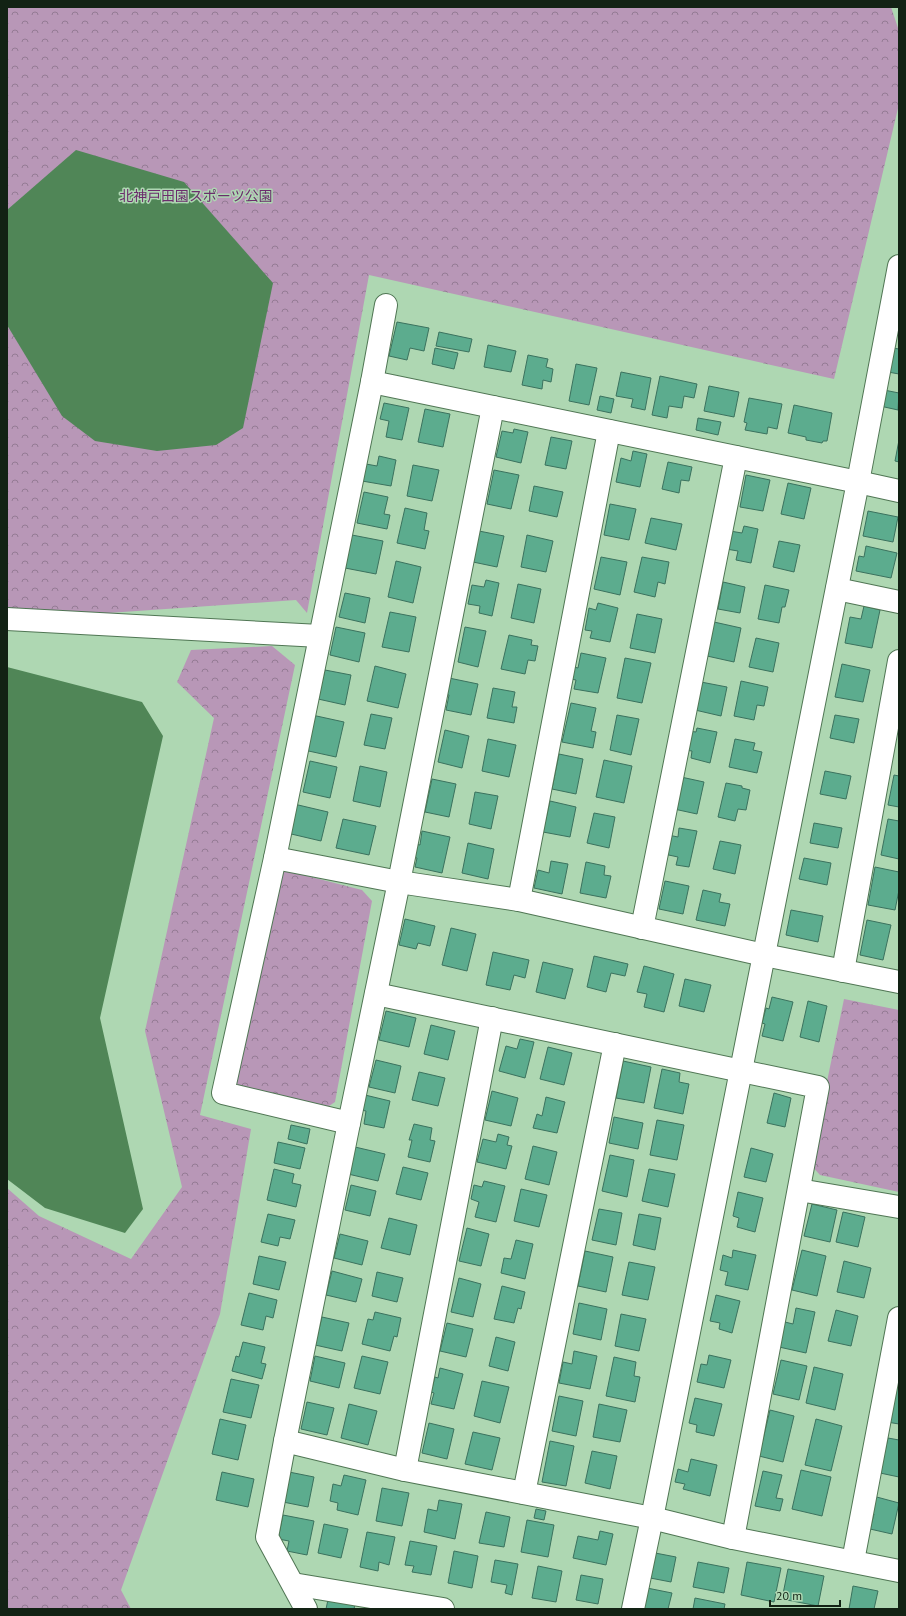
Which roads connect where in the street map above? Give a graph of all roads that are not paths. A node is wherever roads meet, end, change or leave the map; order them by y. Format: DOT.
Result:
graph roads {
  1 [pos="899,266"];
  2 [pos="386,305"];
  3 [pos="372,382"];
  4 [pos="493,407"];
  5 [pos="609,431"];
  6 [pos="736,457"];
  7 [pos="858,482"];
  8 [pos="899,491"];
  9 [pos="837,589"];
  10 [pos="899,602"];
  11 [pos="7,620"];
  12 [pos="320,636"];
  13 [pos="899,661"];
  14 [pos="275,858"];
  15 [pos="399,882"];
  16 [pos="519,900"];
  17 [pos="642,928"];
  18 [pos="764,955"];
  19 [pos="843,971"];
  20 [pos="899,982"];
  21 [pos="376,994"];
  22 [pos="492,1018"];
  23 [pos="615,1044"];
  24 [pos="741,1070"];
  25 [pos="349,1123"];
  26 [pos="799,1190"];
  27 [pos="899,1207"];
  28 [pos="899,1318"];
  29 [pos="285,1441"];
  30 [pos="405,1470"];
  31 [pos="524,1492"];
  32 [pos="652,1518"];
  33 [pos="733,1538"];
  34 [pos="853,1562"];
  35 [pos="899,1571"];
  36 [pos="293,1584"];
  37 [pos="306,1609"];
  38 [pos="443,1609"];
  39 [pos="633,1609"];
  1 -- 7 [label="street"];
  2 -- 3 [label="street"];
  3 -- 4 [label="street"];
  3 -- 12 [label="street"];
  4 -- 5 [label="street"];
  4 -- 15 [label="street"];
  5 -- 6 [label="street"];
  5 -- 16 [label="street"];
  6 -- 7 [label="street"];
  6 -- 17 [label="street"];
  7 -- 8 [label="street"];
  7 -- 9 [label="street"];
  9 -- 10 [label="street"];
  9 -- 18 [label="street"];
  11 -- 12 [label="street"];
  12 -- 14 [label="street"];
  13 -- 19 [label="street"];
  14 -- 15 [label="street"];
  14 -- 25 [label="street"];
  15 -- 16 [label="street"];
  15 -- 21 [label="street"];
  16 -- 17 [label="street"];
  17 -- 18 [label="street"];
  18 -- 19 [label="street"];
  18 -- 24 [label="street"];
  19 -- 20 [label="street"];
  21 -- 22 [label="street"];
  21 -- 25 [label="street"];
  22 -- 23 [label="street"];
  22 -- 30 [label="street"];
  23 -- 24 [label="street"];
  23 -- 31 [label="street"];
  24 -- 26 [label="street"];
  24 -- 32 [label="street"];
  25 -- 29 [label="street"];
  26 -- 27 [label="street"];
  26 -- 33 [label="street"];
  28 -- 34 [label="street"];
  29 -- 30 [label="street"];
  29 -- 36 [label="street"];
  30 -- 31 [label="street"];
  31 -- 32 [label="street"];
  32 -- 33 [label="street"];
  32 -- 39 [label="street"];
  33 -- 34 [label="street"];
  34 -- 35 [label="street"];
  36 -- 37 [label="street"];
  36 -- 38 [label="street"];
}
